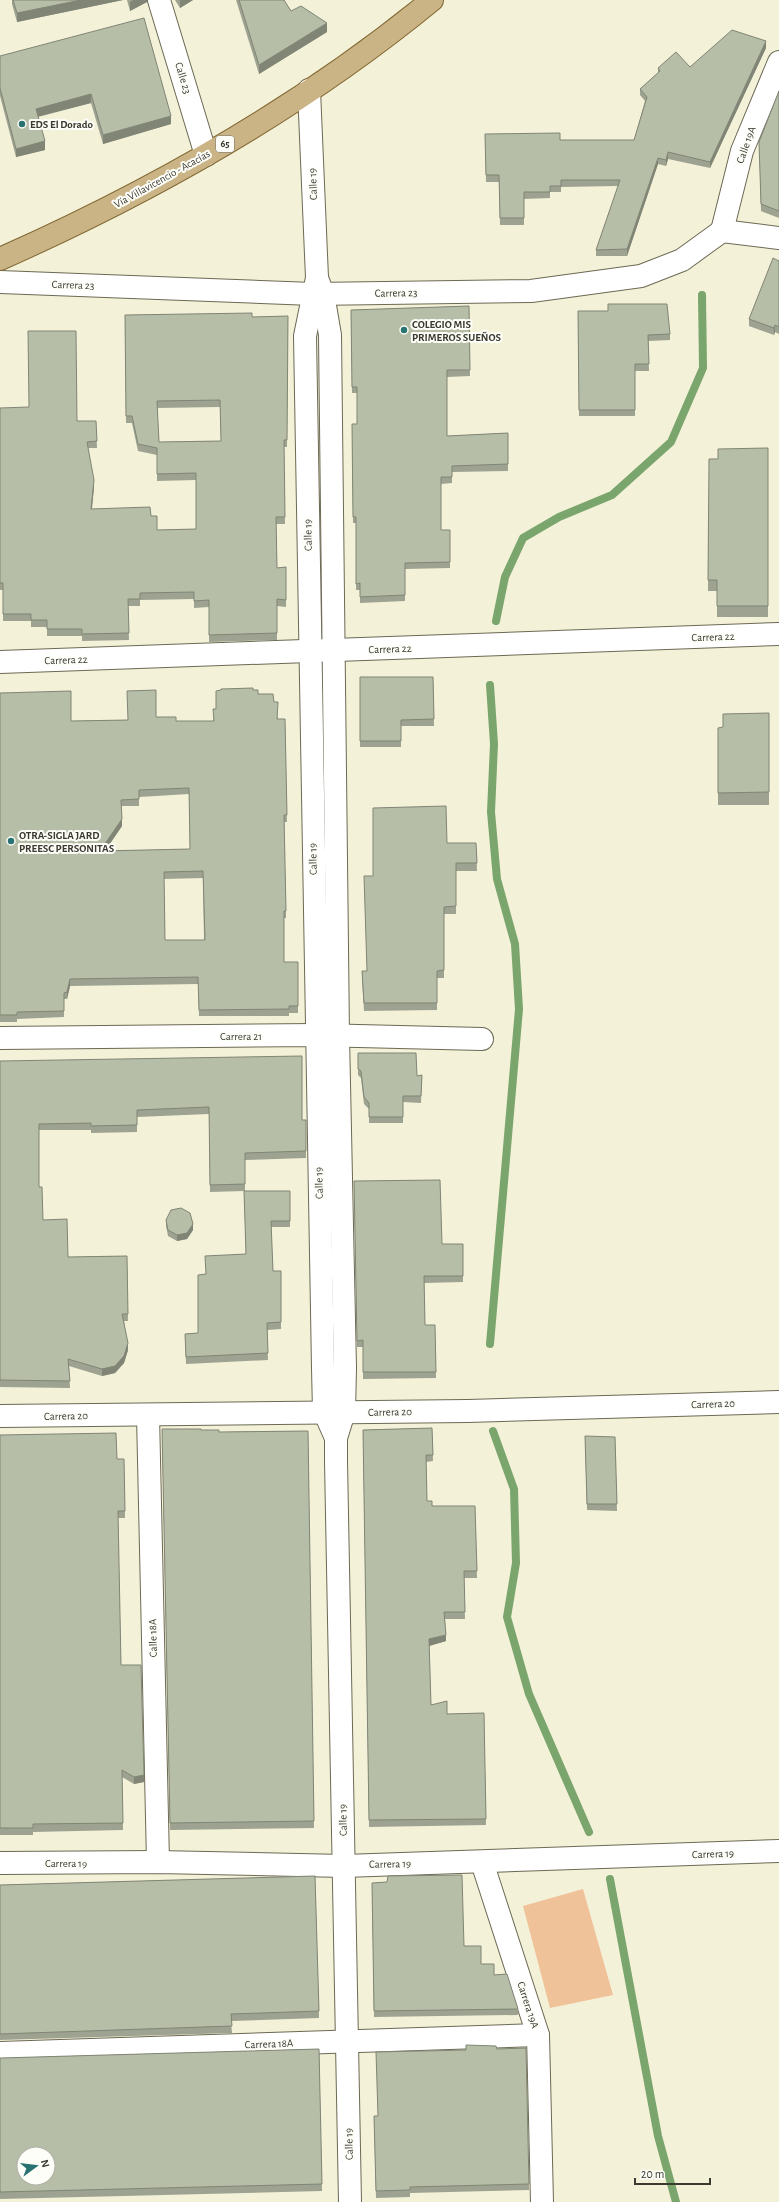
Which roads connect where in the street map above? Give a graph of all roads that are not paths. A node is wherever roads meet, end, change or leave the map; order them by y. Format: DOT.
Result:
graph roads {
  1 [pos="159,0"];
  2 [pos="432,0"];
  3 [pos="779,62"];
  4 [pos="309,90"];
  5 [pos="206,155"];
  6 [pos="722,231"];
  7 [pos="779,238"];
  8 [pos="0,259"];
  9 [pos="0,282"];
  10 [pos="317,289"];
  11 [pos="779,634"];
  12 [pos="309,651"];
  13 [pos="334,651"];
  14 [pos="0,662"];
  15 [pos="317,1035"];
  16 [pos="338,1036"];
  17 [pos="0,1038"];
  18 [pos="482,1039"];
  19 [pos="779,1402"];
  20 [pos="334,1412"];
  21 [pos="148,1414"];
  22 [pos="0,1416"];
  23 [pos="779,1851"];
  24 [pos="158,1862"];
  25 [pos="482,1862"];
  26 [pos="0,1863"];
  27 [pos="344,1866"];
  28 [pos="538,2035"];
  29 [pos="348,2041"];
  30 [pos="0,2053"];
  31 [pos="350,2202"];
  32 [pos="542,2202"];
  1 -- 5 [label="street, Calle 23"];
  2 -- 4 [label="main road, Vía Villavicencio - Acacías / 65"];
  3 -- 6 [label="street, Calle 19A"];
  4 -- 5 [label="main road, Vía Villavicencio - Acacías / 65"];
  4 -- 10 [label="street, Calle 19"];
  5 -- 8 [label="main road, Vía Villavicencio - Acacías / 65"];
  6 -- 7 [label="street"];
  6 -- 10 [label="street, Carrera 23"];
  9 -- 10 [label="street, Carrera 23"];
  10 -- 12 [label="street, Calle 19"];
  10 -- 13 [label="street, Calle 19"];
  11 -- 13 [label="street, Carrera 22"];
  12 -- 13 [label="street, Carrera 22"];
  12 -- 14 [label="street, Carrera 22"];
  12 -- 15 [label="street, Calle 19"];
  13 -- 16 [label="street, Calle 19"];
  15 -- 16 [label="street, Carrera 21"];
  15 -- 17 [label="street, Carrera 21"];
  15 -- 20 [label="street, Calle 19"];
  16 -- 18 [label="street, Carrera 21"];
  16 -- 20 [label="street, Calle 19"];
  19 -- 20 [label="street, Carrera 20"];
  20 -- 21 [label="street, Carrera 20"];
  20 -- 27 [label="street, Calle 19"];
  21 -- 22 [label="street, Carrera 20"];
  21 -- 24 [label="street, Calle 18A"];
  23 -- 25 [label="street, Carrera 19"];
  24 -- 26 [label="street, Carrera 19"];
  24 -- 27 [label="street, Carrera 19"];
  25 -- 27 [label="street, Carrera 19"];
  25 -- 28 [label="street, Carrera 19A"];
  27 -- 29 [label="street, Calle 19"];
  28 -- 29 [label="street, Carrera 18A"];
  28 -- 32 [label="street, Carrera 19A"];
  29 -- 30 [label="street, Carrera 18A"];
  29 -- 31 [label="street, Calle 19"];
}
